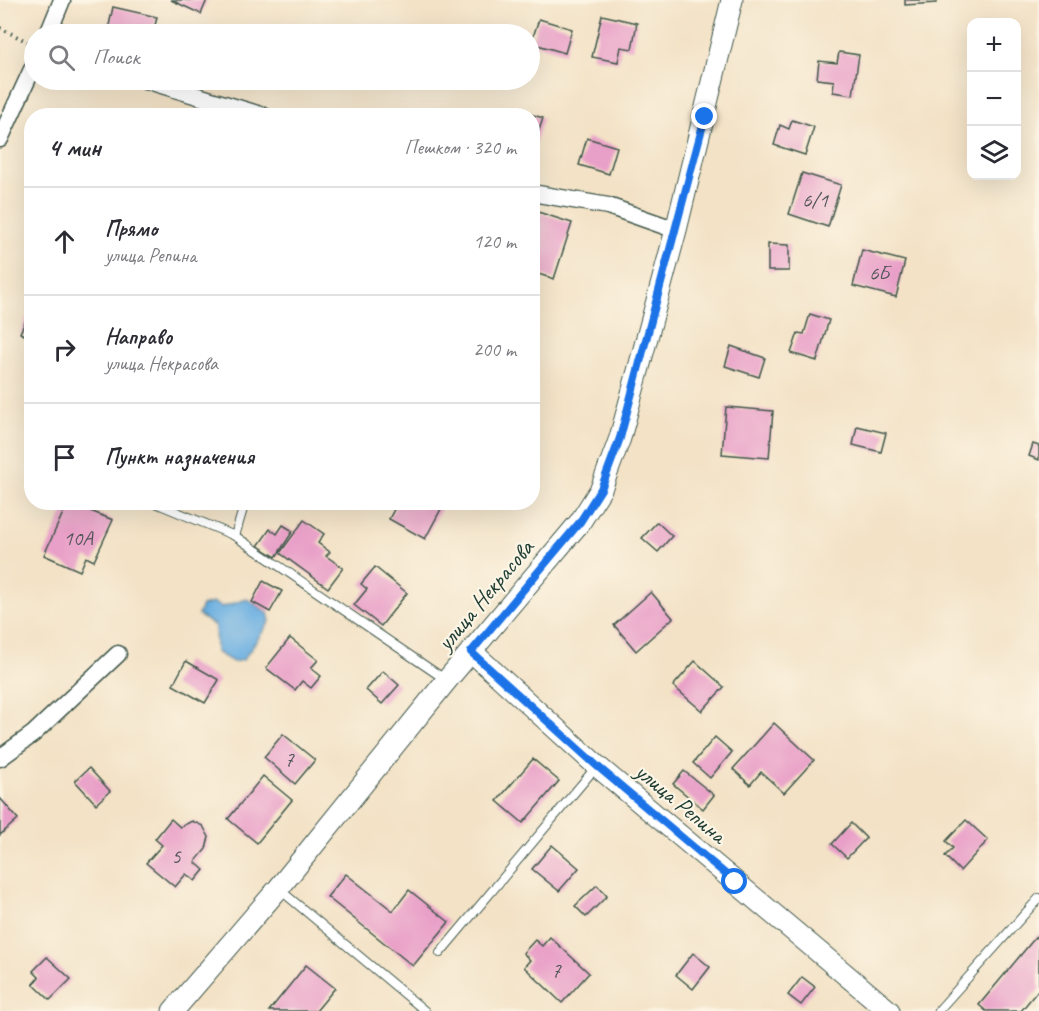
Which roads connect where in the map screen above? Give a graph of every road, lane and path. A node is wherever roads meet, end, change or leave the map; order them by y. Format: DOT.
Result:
graph roads {
  1 [pos="62,0"];
  2 [pos="732,0"];
  3 [pos="52,24"];
  4 [pos="0,28"];
  5 [pos="24,40"];
  6 [pos="24,87"];
  7 [pos="178,90"];
  8 [pos="238,108"];
  9 [pos="0,139"];
  10 [pos="540,194"];
  11 [pos="676,230"];
  12 [pos="172,510"];
  13 [pos="243,510"];
  14 [pos="235,536"];
  15 [pos="471,652"];
  16 [pos="118,654"];
  17 [pos="447,680"];
  18 [pos="0,758"];
  19 [pos="597,766"];
  20 [pos="278,889"];
  21 [pos="1039,898"];
  22 [pos="440,953"];
  23 [pos="173,1011"];
  24 [pos="425,1011"];
  25 [pos="889,1011"];
  26 [pos="938,1011"];
  1 -- 3 [label="street"];
  2 -- 11 [label="street, улица Некрасова"];
  4 -- 5 [label="path"];
  6 -- 9 [label="street"];
  7 -- 8 [label="street"];
  10 -- 11 [label="street"];
  11 -- 15 [label="street, улица Некрасова"];
  12 -- 14 [label="lane"];
  13 -- 14 [label="lane"];
  14 -- 17 [label="lane"];
  15 -- 17 [label="street, улица Некрасова"];
  15 -- 19 [label="street, улица Репина"];
  16 -- 18 [label="street"];
  17 -- 20 [label="street, улица Некрасова"];
  19 -- 22 [label="lane"];
  19 -- 25 [label="street, улица Репина"];
  20 -- 23 [label="street, улица Некрасова"];
  20 -- 24 [label="lane"];
  21 -- 26 [label="lane"];
}
